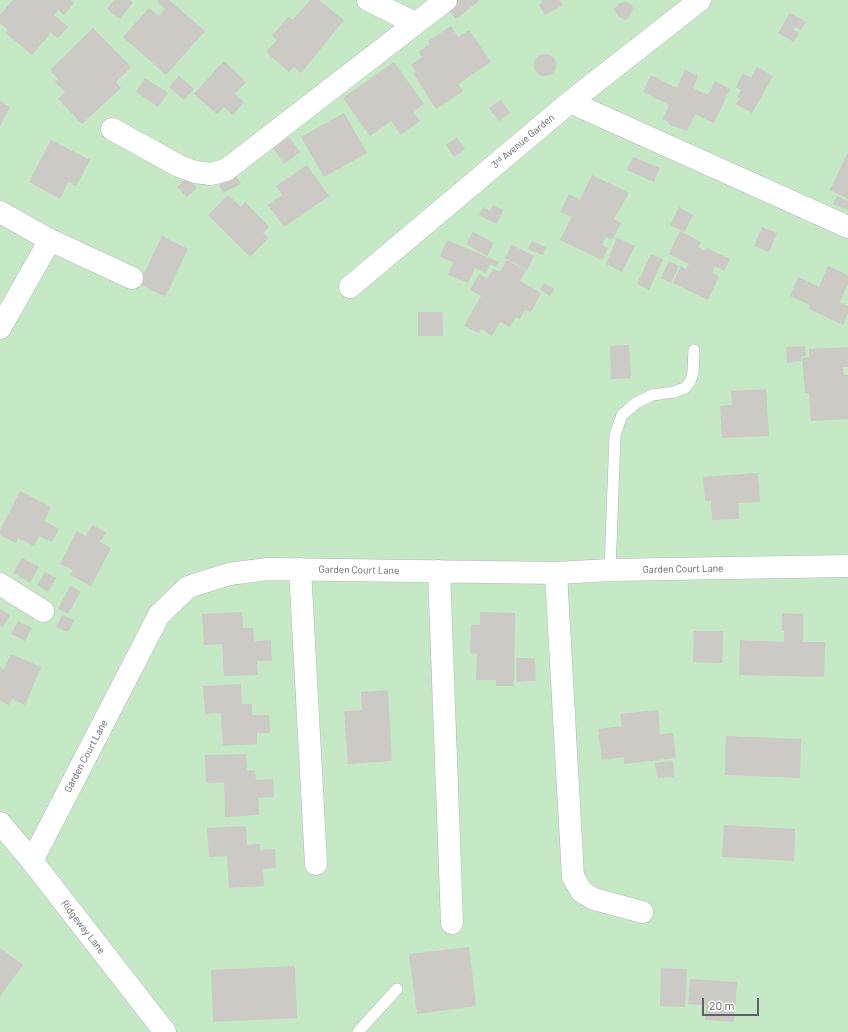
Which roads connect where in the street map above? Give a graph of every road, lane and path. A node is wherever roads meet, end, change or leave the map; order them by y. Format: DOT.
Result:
graph roads {
  1 [pos="368,0"];
  2 [pos="446,0"];
  3 [pos="700,0"];
  4 [pos="415,23"];
  5 [pos="570,102"];
  6 [pos="112,129"];
  7 [pos="0,212"];
  8 [pos="848,227"];
  9 [pos="50,240"];
  10 [pos="132,278"];
  11 [pos="350,287"];
  12 [pos="0,328"];
  13 [pos="694,350"];
  14 [pos="848,566"];
  15 [pos="300,569"];
  16 [pos="610,570"];
  17 [pos="438,572"];
  18 [pos="556,573"];
  19 [pos="0,584"];
  20 [pos="43,611"];
  21 [pos="0,823"];
  22 [pos="32,861"];
  23 [pos="316,864"];
  24 [pos="642,912"];
  25 [pos="452,923"];
  26 [pos="397,989"];
  27 [pos="165,1032"];
  28 [pos="358,1032"];
  1 -- 4 [label="street"];
  2 -- 4 [label="street"];
  3 -- 5 [label="street, 3ʳᵈ Avenue Garden"];
  4 -- 6 [label="street"];
  5 -- 8 [label="street"];
  5 -- 11 [label="street, 3ʳᵈ Avenue Garden"];
  7 -- 9 [label="street"];
  9 -- 10 [label="street"];
  9 -- 12 [label="street"];
  13 -- 16 [label="lane"];
  14 -- 16 [label="street, Garden Court Lane"];
  15 -- 17 [label="street, Garden Court Lane"];
  15 -- 22 [label="street, Garden Court Lane"];
  15 -- 23 [label="street"];
  16 -- 18 [label="street, Garden Court Lane"];
  17 -- 18 [label="street, Garden Court Lane"];
  17 -- 25 [label="street"];
  18 -- 24 [label="street"];
  19 -- 20 [label="street"];
  21 -- 22 [label="street, Ridgeway Lane"];
  22 -- 27 [label="street, Ridgeway Lane"];
  26 -- 28 [label="lane"];
}
